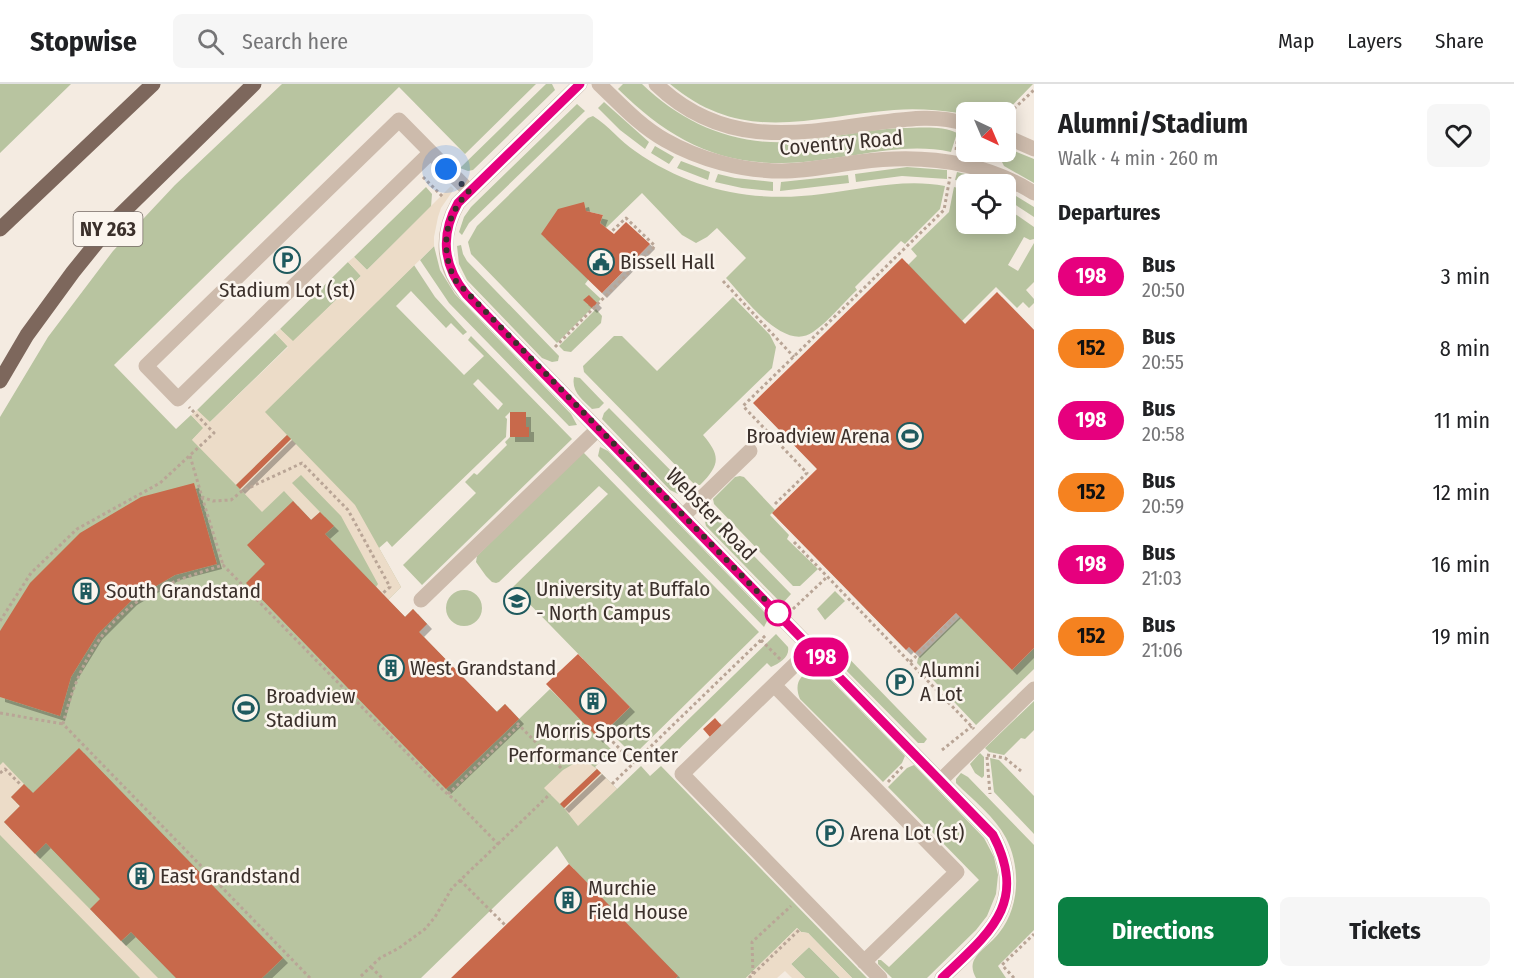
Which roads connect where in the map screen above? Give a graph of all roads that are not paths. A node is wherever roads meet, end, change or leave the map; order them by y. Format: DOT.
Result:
graph roads {
  1 [pos="153,84"];
  2 [pos="252,84"];
  3 [pos="580,84"];
  4 [pos="599,84"];
  5 [pos="656,84"];
  6 [pos="956,122"];
  7 [pos="1016,141"];
  8 [pos="1034,149"];
  9 [pos="430,153"];
  10 [pos="469,191"];
  11 [pos="1034,193"];
  12 [pos="0,229"];
  13 [pos="0,381"];
  14 [pos="598,429"];
  15 [pos="750,451"];
  16 [pos="683,516"];
  17 [pos="421,600"];
  18 [pos="812,648"];
  19 [pos="774,685"];
  20 [pos="1034,689"];
  21 [pos="941,780"];
  22 [pos="864,962"];
  23 [pos="953,974"];
  24 [pos="880,978"];
  1 -- 12 [label="main road"];
  2 -- 13 [label="main road, NY 263"];
  3 -- 10 [label="street, Webster Road"];
  4 -- 11 [label="street, Coventry Road"];
  5 -- 6 [label="street, Coventry Road"];
  7 -- 8 [label="street"];
  9 -- 9 [label="street"];
  9 -- 10 [label="street"];
  10 -- 14 [label="street, Webster Road"];
  14 -- 16 [label="street, Webster Road"];
  14 -- 17 [label="street"];
  15 -- 16 [label="street"];
  16 -- 18 [label="street, Webster Road"];
  18 -- 19 [label="street"];
  18 -- 21 [label="street, Webster Road"];
  19 -- 22 [label="street"];
  19 -- 22 [label="street"];
  20 -- 21 [label="street"];
  21 -- 23 [label="street, Webster Road"];
  22 -- 24 [label="street"];
}
